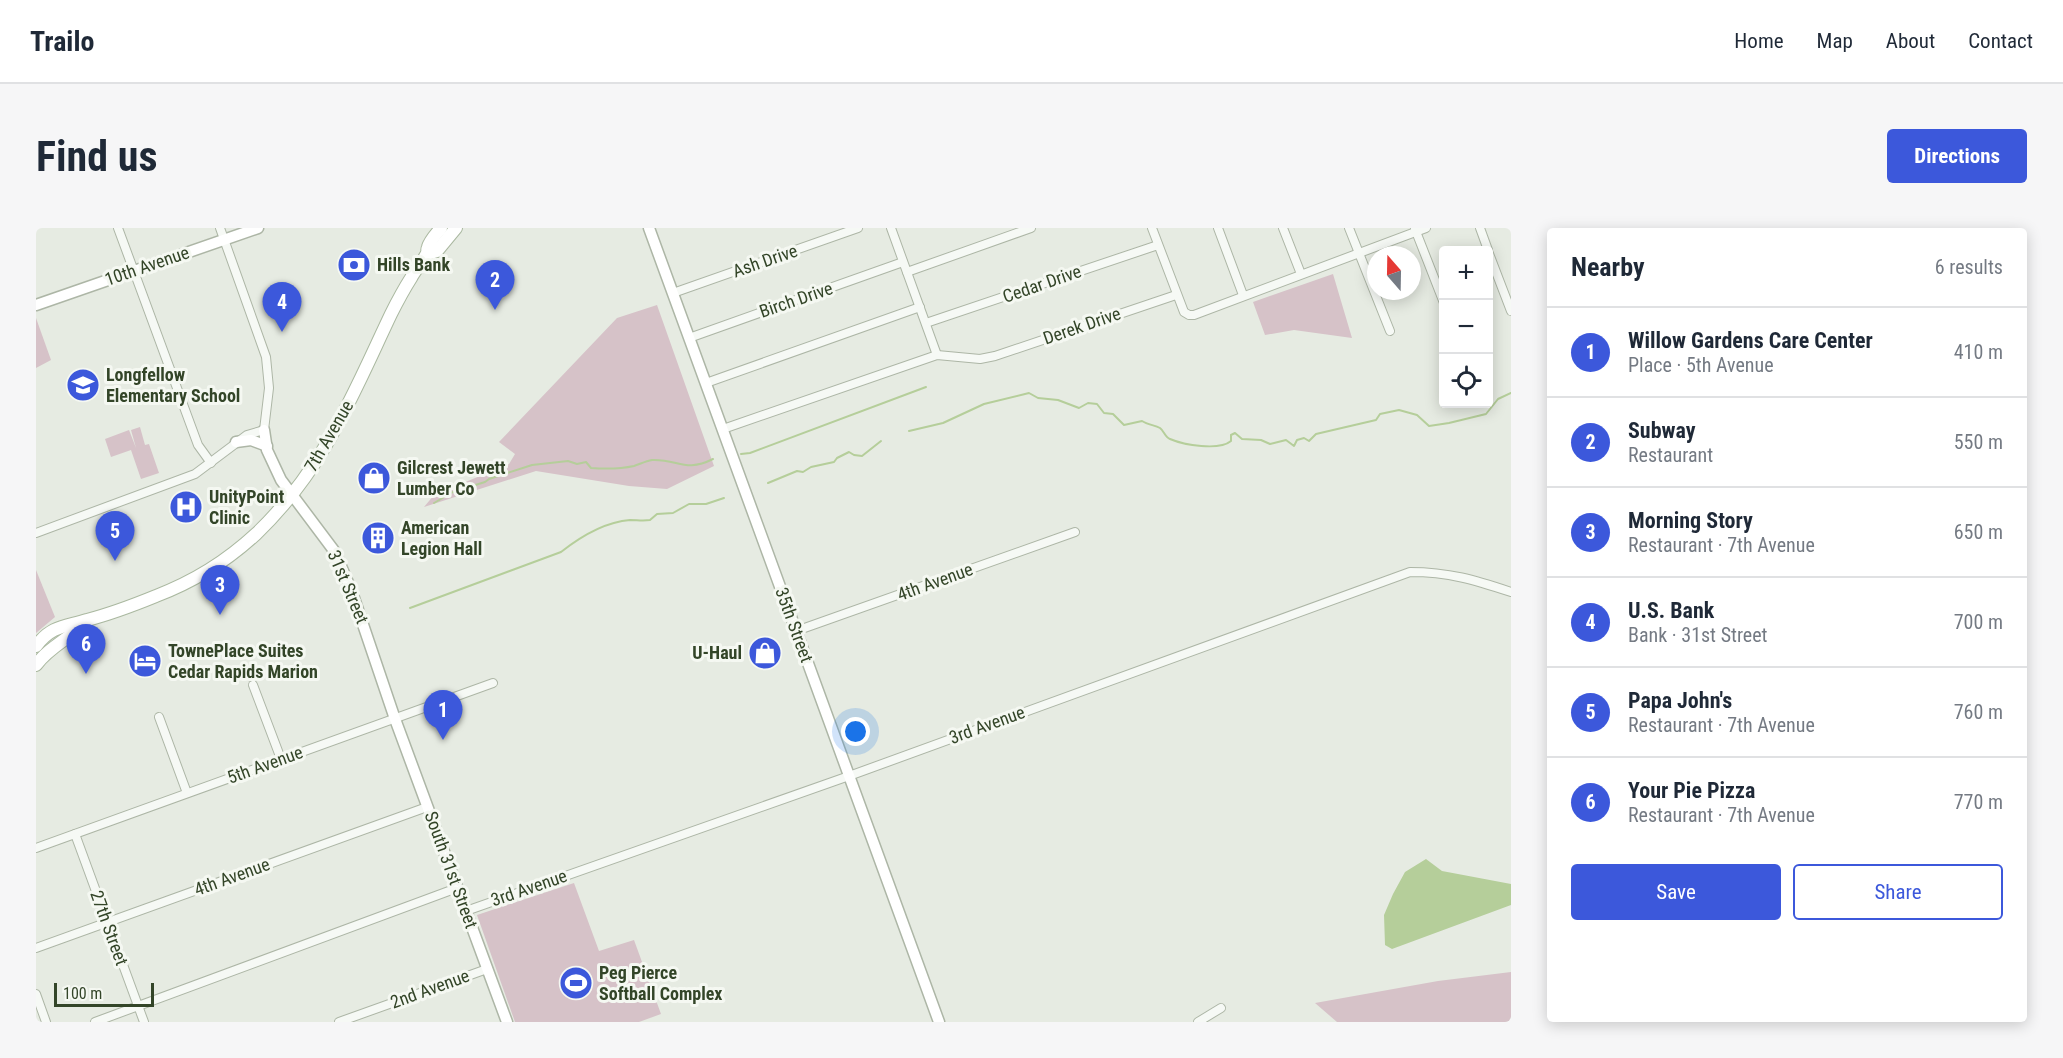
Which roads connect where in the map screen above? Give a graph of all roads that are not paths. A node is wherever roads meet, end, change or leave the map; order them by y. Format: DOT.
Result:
graph roads {
  1 [pos="118,228"];
  2 [pos="220,228"];
  3 [pos="258,228"];
  4 [pos="441,228"];
  5 [pos="456,228"];
  6 [pos="649,228"];
  7 [pos="858,228"];
  8 [pos="891,228"];
  9 [pos="1031,228"];
  10 [pos="1152,228"];
  11 [pos="1218,228"];
  12 [pos="1283,228"];
  13 [pos="1349,228"];
  14 [pos="1426,228"];
  15 [pos="1480,228"];
  16 [pos="1416,230"];
  17 [pos="224,240"];
  18 [pos="1158,245"];
  19 [pos="1486,246"];
  20 [pos="1359,253"];
  21 [pos="427,254"];
  22 [pos="903,262"];
  23 [pos="1493,264"];
  24 [pos="133,271"];
  25 [pos="907,272"];
  26 [pos="1301,274"];
  27 [pos="673,293"];
  28 [pos="1176,295"];
  29 [pos="1243,295"];
  30 [pos="1442,300"];
  31 [pos="37,302"];
  32 [pos="920,307"];
  33 [pos="1511,311"];
  34 [pos="926,324"];
  35 [pos="1390,331"];
  36 [pos="689,338"];
  37 [pos="937,356"];
  38 [pos="706,383"];
  39 [pos="723,429"];
  40 [pos="264,430"];
  41 [pos="236,442"];
  42 [pos="267,446"];
  43 [pos="211,463"];
  44 [pos="292,494"];
  45 [pos="1075,532"];
  46 [pos="36,533"];
  47 [pos="1511,592"];
  48 [pos="87,621"];
  49 [pos="796,631"];
  50 [pos="36,646"];
  51 [pos="36,665"];
  52 [pos="493,683"];
  53 [pos="253,685"];
  54 [pos="159,717"];
  55 [pos="395,718"];
  56 [pos="281,759"];
  57 [pos="849,776"];
  58 [pos="187,793"];
  59 [pos="427,807"];
  60 [pos="75,834"];
  61 [pos="36,848"];
  62 [pos="457,888"];
  63 [pos="465,911"];
  64 [pos="107,922"];
  65 [pos="36,948"];
  66 [pos="487,969"];
  67 [pos="36,994"];
  68 [pos="138,1006"];
  69 [pos="1221,1008"];
  70 [pos="46,1022"];
  71 [pos="94,1022"];
  72 [pos="144,1022"];
  73 [pos="339,1022"];
  74 [pos="507,1022"];
  75 [pos="939,1022"];
  76 [pos="1198,1022"];
  1 -- 24 [label="street"];
  2 -- 17 [label="street, 31st Street"];
  3 -- 17 [label="street, 10th Avenue"];
  4 -- 21 [label="main road, 7th Avenue"];
  5 -- 21 [label="main road, 7th Avenue"];
  6 -- 27 [label="street, 35th Street"];
  7 -- 27 [label="street, Ash Drive"];
  8 -- 22 [label="street"];
  9 -- 25 [label="street"];
  10 -- 18 [label="street"];
  11 -- 29 [label="street"];
  12 -- 26 [label="street"];
  13 -- 20 [label="street"];
  14 -- 16 [label="street"];
  15 -- 19 [label="street"];
  16 -- 20 [label="street"];
  16 -- 30 [label="street"];
  17 -- 24 [label="street, 10th Avenue"];
  17 -- 40 [label="street, 31st Street"];
  18 -- 28 [label="street"];
  18 -- 34 [label="street, Cedar Drive"];
  20 -- 26 [label="street"];
  20 -- 35 [label="street"];
  21 -- 44 [label="main road, 7th Avenue"];
  22 -- 25 [label="street"];
  22 -- 36 [label="street, Birch Drive"];
  23 -- 33 [label="street"];
  24 -- 31 [label="street, 10th Avenue"];
  24 -- 43 [label="street"];
  25 -- 32 [label="street"];
  26 -- 29 [label="street"];
  27 -- 36 [label="street, 35th Street"];
  28 -- 29 [label="street"];
  28 -- 37 [label="street, Derek Drive"];
  32 -- 34 [label="street"];
  32 -- 38 [label="street"];
  34 -- 37 [label="street"];
  36 -- 38 [label="street, 35th Street"];
  37 -- 39 [label="street, Derek Drive"];
  38 -- 39 [label="street, 35th Street"];
  39 -- 49 [label="street, 35th Street"];
  40 -- 41 [label="street"];
  40 -- 42 [label="street, 31st Street"];
  41 -- 42 [label="street"];
  41 -- 43 [label="street"];
  42 -- 44 [label="street, 31st Street"];
  43 -- 46 [label="street"];
  44 -- 48 [label="main road, 7th Avenue"];
  44 -- 55 [label="street, 31st Street"];
  45 -- 49 [label="street, 4th Avenue"];
  47 -- 57 [label="street, 3rd Avenue"];
  48 -- 50 [label="main road, 7th Avenue"];
  48 -- 51 [label="main road, 7th Avenue"];
  49 -- 57 [label="street, 35th Street"];
  52 -- 55 [label="street, 5th Avenue"];
  53 -- 56 [label="street"];
  54 -- 58 [label="street"];
  55 -- 56 [label="street, 5th Avenue"];
  55 -- 59 [label="street, South 31st Street"];
  56 -- 58 [label="street, 5th Avenue"];
  57 -- 63 [label="street, 3rd Avenue"];
  57 -- 75 [label="street, 35th Street"];
  58 -- 60 [label="street, 5th Avenue"];
  59 -- 62 [label="street, South 31st Street"];
  59 -- 64 [label="street, 4th Avenue"];
  60 -- 61 [label="street, 5th Avenue"];
  60 -- 64 [label="street, 27th Street"];
  62 -- 63 [label="street, South 31st Street"];
  62 -- 68 [label="street"];
  63 -- 66 [label="street, South 31st Street"];
  64 -- 65 [label="street, 4th Avenue"];
  64 -- 68 [label="street, 27th Street"];
  66 -- 73 [label="street, 2nd Avenue"];
  66 -- 74 [label="street, South 31st Street"];
  67 -- 70 [label="street"];
  68 -- 71 [label="street"];
  68 -- 72 [label="street, 27th Street"];
  69 -- 76 [label="street"];
}
